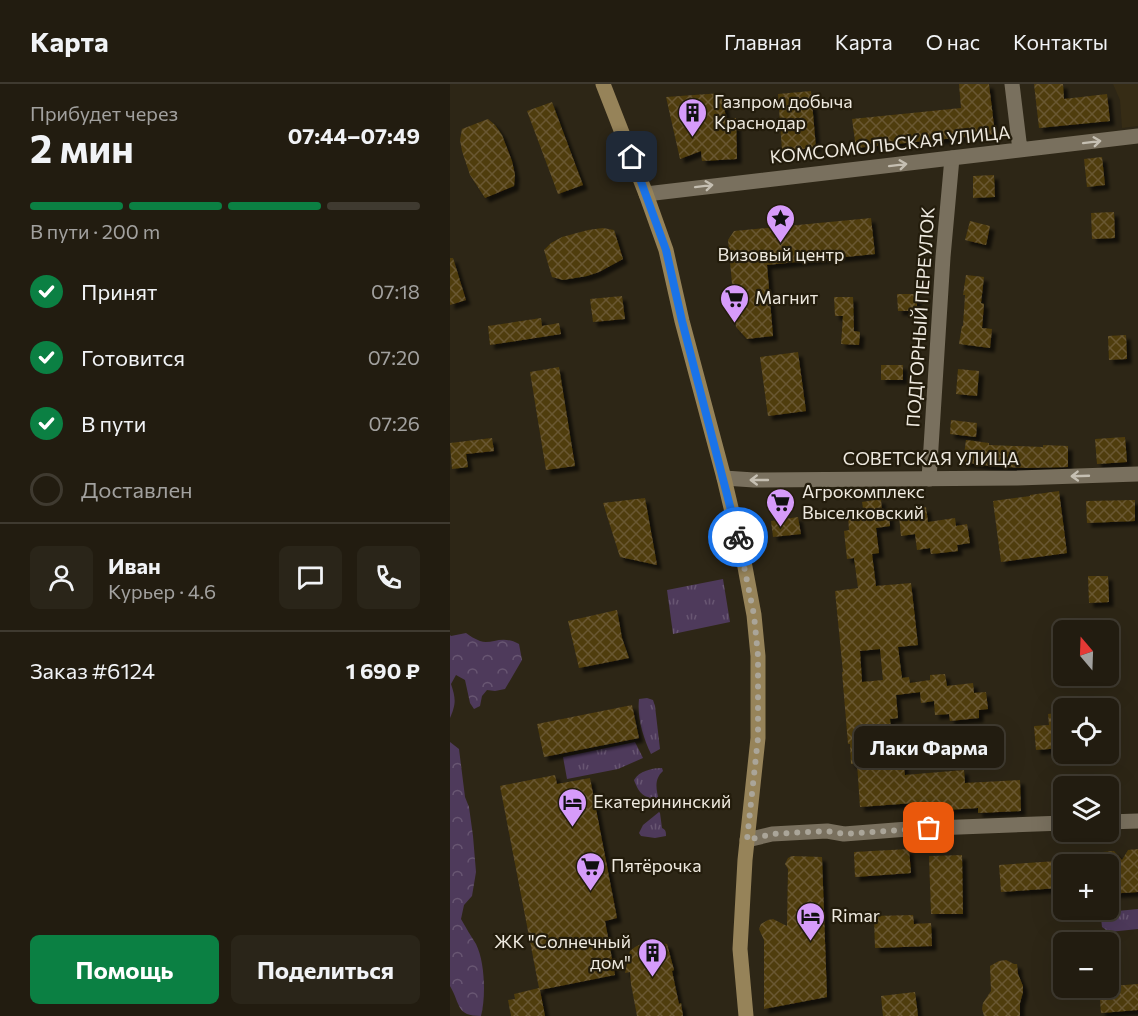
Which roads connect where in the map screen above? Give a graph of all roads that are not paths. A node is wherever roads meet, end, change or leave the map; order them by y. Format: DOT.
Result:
graph roads {
  1 [pos="603,84"];
  2 [pos="1012,84"];
  3 [pos="1138,136"];
  4 [pos="1020,150"];
  5 [pos="952,158"];
  6 [pos="646,194"];
  7 [pos="1138,474"];
  8 [pos="724,478"];
  9 [pos="929,478"];
  10 [pos="1138,821"];
  11 [pos="1119,822"];
  12 [pos="1053,823"];
  13 [pos="747,840"];
  14 [pos="746,1016"];
  1 -- 6 [label="main road"];
  2 -- 4 [label="street"];
  4 -- 3 [label="street, КОМСОМОЛЬСКАЯ УЛИЦА, one-way"];
  4 -- 5 [label="street, КОМСОМОЛЬСКАЯ УЛИЦА"];
  6 -- 5 [label="street, КОМСОМОЛЬСКАЯ УЛИЦА, one-way"];
  5 -- 9 [label="street, ПОДГОРНЫЙ ПЕРЕУЛОК"];
  6 -- 8 [label="main road"];
  7 -- 9 [label="street, СОВЕТСКАЯ УЛИЦА, one-way"];
  9 -- 8 [label="street, СОВЕТСКАЯ УЛИЦА, one-way"];
  8 -- 13 [label="main road"];
  10 -- 11 [label="street"];
  12 -- 13 [label="street"];
  13 -- 14 [label="main road"];
}
